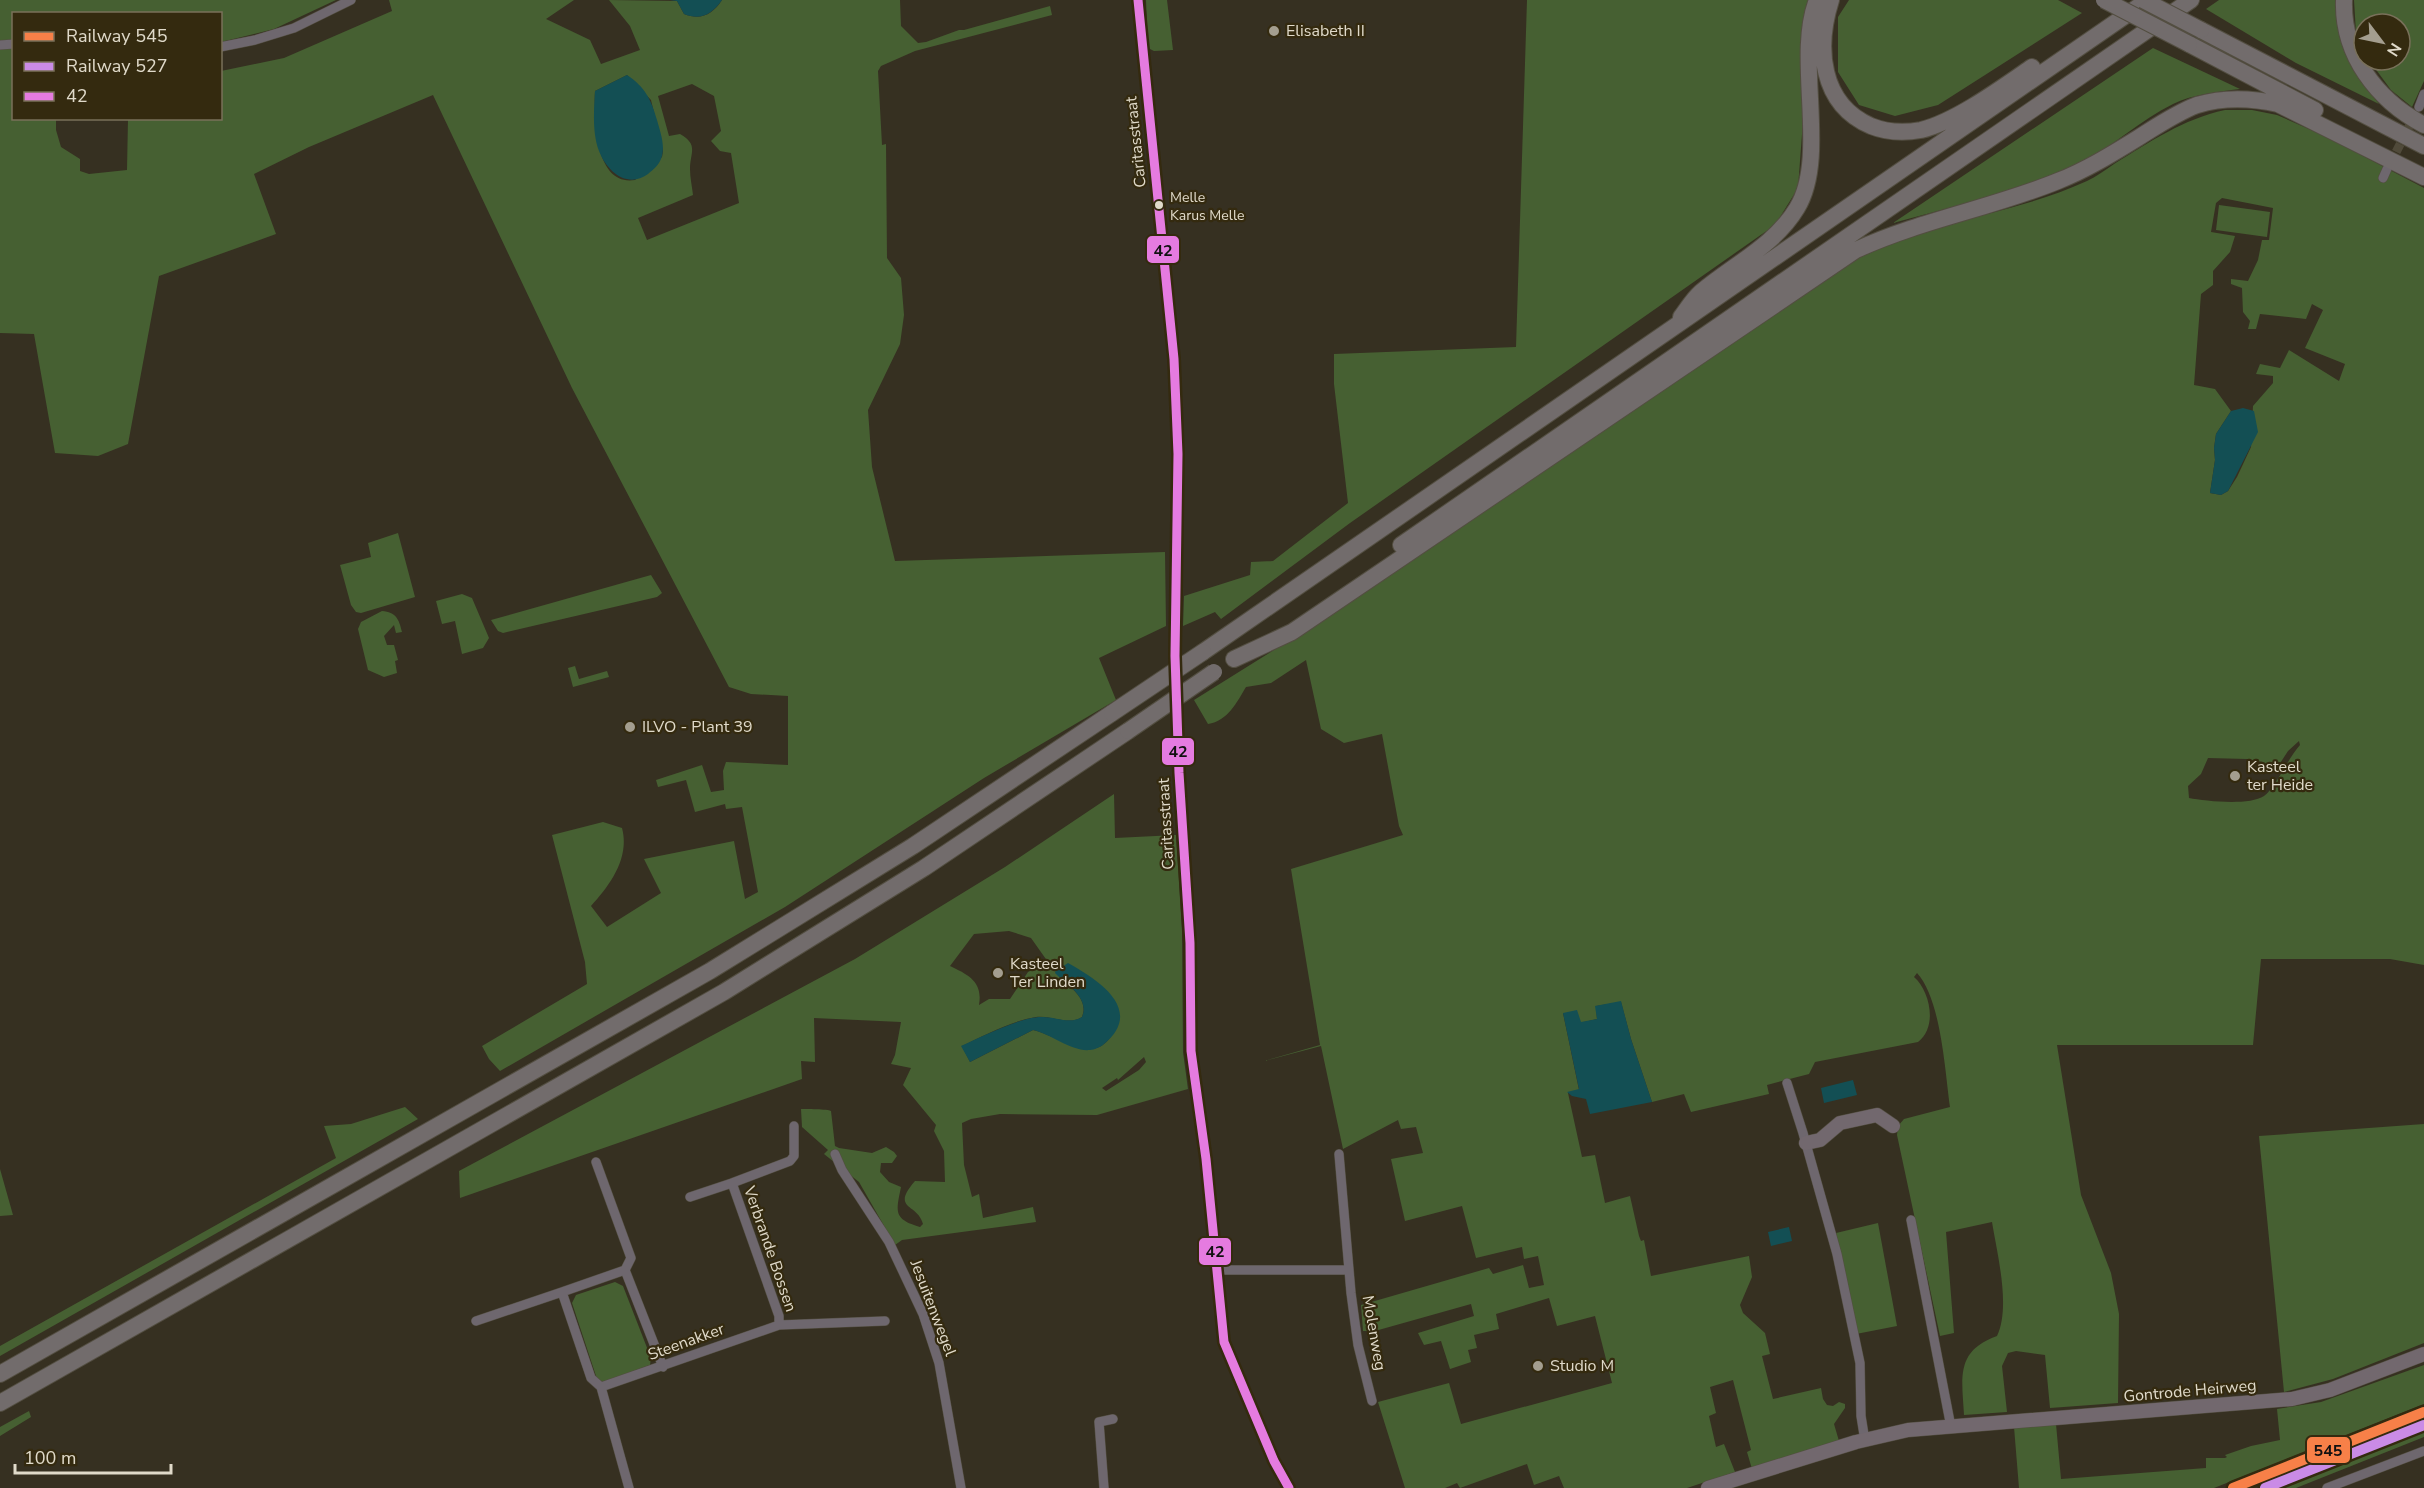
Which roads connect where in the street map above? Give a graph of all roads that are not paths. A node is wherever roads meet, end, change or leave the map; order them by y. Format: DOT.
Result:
graph roads {
  1 [pos="351,0"];
  2 [pos="1138,0"];
  3 [pos="1817,0"];
  4 [pos="1831,0"];
  5 [pos="2104,0"];
  6 [pos="2128,0"];
  7 [pos="2143,0"];
  8 [pos="2148,0"];
  9 [pos="2191,0"];
  10 [pos="2344,0"];
  11 [pos="222,46"];
  12 [pos="2424,94"];
  13 [pos="2419,107"];
  14 [pos="2424,124"];
  15 [pos="2424,146"];
  16 [pos="2424,165"];
  17 [pos="2424,177"];
  18 [pos="1670,331"];
  19 [pos="1234,659"];
  20 [pos="1787,1083"];
  21 [pos="794,1126"];
  22 [pos="1893,1126"];
  23 [pos="1806,1143"];
  24 [pos="835,1154"];
  25 [pos="1339,1154"];
  26 [pos="596,1161"];
  27 [pos="732,1183"];
  28 [pos="690,1197"];
  29 [pos="1911,1220"];
  30 [pos="625,1270"];
  31 [pos="1216,1270"];
  32 [pos="1349,1270"];
  33 [pos="562,1292"];
  34 [pos="476,1321"];
  35 [pos="885,1321"];
  36 [pos="779,1324"];
  37 [pos="2424,1354"];
  38 [pos="663,1367"];
  39 [pos="0,1374"];
  40 [pos="601,1387"];
  41 [pos="1372,1401"];
  42 [pos="0,1404"];
  43 [pos="1113,1419"];
  44 [pos="1951,1427"];
  45 [pos="1865,1441"];
  46 [pos="2424,1450"];
  47 [pos="629,1488"];
  48 [pos="962,1488"];
  49 [pos="1104,1488"];
  50 [pos="1289,1488"];
  51 [pos="1708,1488"];
  52 [pos="2327,1488"];
  1 -- 11 [label="street"];
  2 -- 31 [label="street, Caritasstraat"];
  3 -- 18 [label="highway"];
  4 -- 6 [label="highway"];
  5 -- 16 [label="highway, bridge"];
  7 -- 15 [label="highway, bridge"];
  8 -- 18 [label="highway"];
  9 -- 19 [label="highway"];
  10 -- 14 [label="highway"];
  12 -- 13 [label="street"];
  17 -- 19 [label="highway"];
  18 -- 39 [label="highway, bridge"];
  19 -- 42 [label="highway, bridge"];
  20 -- 23 [label="street"];
  21 -- 27 [label="street, Verbrande Bossen"];
  22 -- 23 [label="street"];
  23 -- 45 [label="street"];
  24 -- 48 [label="street, Jesuitenwegel"];
  25 -- 32 [label="street, Molenweg"];
  26 -- 30 [label="street"];
  27 -- 28 [label="street, Verbrande Bossen"];
  27 -- 36 [label="street, Verbrande Bossen"];
  29 -- 44 [label="street"];
  30 -- 33 [label="street"];
  30 -- 38 [label="street"];
  31 -- 32 [label="street"];
  31 -- 50 [label="street, Caritasstraat"];
  32 -- 41 [label="street, Molenweg"];
  33 -- 34 [label="street"];
  33 -- 40 [label="street"];
  35 -- 36 [label="street, Steenakker"];
  36 -- 38 [label="street, Steenakker"];
  37 -- 44 [label="street, Gontrode Heirweg"];
  38 -- 40 [label="street, Steenakker"];
  40 -- 47 [label="street"];
  43 -- 49 [label="street"];
  44 -- 45 [label="street, Gontrode Heirweg"];
  45 -- 51 [label="street, Gontrode Heirweg"];
  46 -- 52 [label="street"];
}
